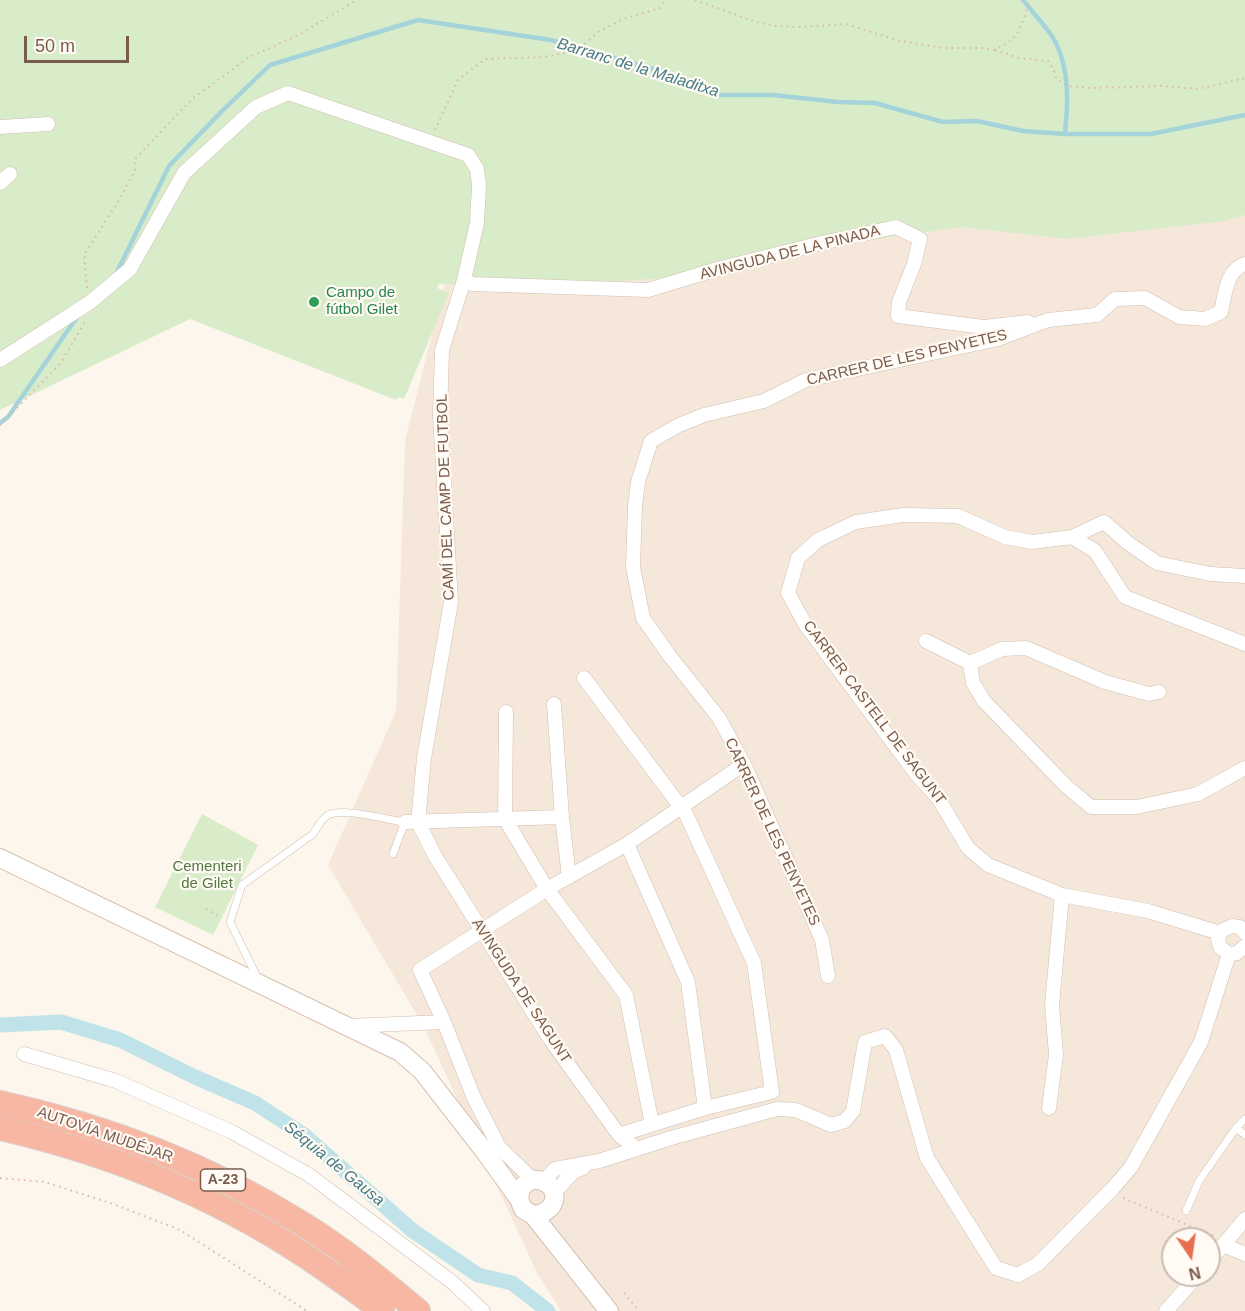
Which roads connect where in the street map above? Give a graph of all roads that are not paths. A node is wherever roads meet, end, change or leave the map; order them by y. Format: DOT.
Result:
graph roads {
  1 [pos="48,124"];
  2 [pos="0,127"];
  3 [pos="1245,264"];
  4 [pos="464,280"];
  5 [pos="1048,320"];
  6 [pos="0,360"];
  7 [pos="1072,537"];
  8 [pos="1245,576"];
  9 [pos="926,641"];
  10 [pos="1245,644"];
  11 [pos="970,663"];
  12 [pos="584,678"];
  13 [pos="1159,692"];
  14 [pos="554,704"];
  15 [pos="506,712"];
  16 [pos="744,764"];
  17 [pos="1245,768"];
  18 [pos="681,807"];
  19 [pos="562,817"];
  20 [pos="505,819"];
  21 [pos="412,822"];
  22 [pos="627,844"];
  23 [pos="393,854"];
  24 [pos="0,858"];
  25 [pos="569,877"];
  26 [pos="548,889"];
  27 [pos="1062,895"];
  28 [pos="482,930"];
  29 [pos="1220,933"];
  30 [pos="1245,933"];
  31 [pos="1245,946"];
  32 [pos="1229,954"];
  33 [pos="828,976"];
  34 [pos="259,982"];
  35 [pos="444,1022"];
  36 [pos="348,1026"];
  37 [pos="24,1054"];
  38 [pos="0,1102"];
  39 [pos="705,1108"];
  40 [pos="1049,1108"];
  41 [pos="1245,1119"];
  42 [pos="652,1124"];
  43 [pos="0,1128"];
  44 [pos="1236,1128"];
  45 [pos="619,1135"];
  46 [pos="1245,1136"];
  47 [pos="482,1148"];
  48 [pos="637,1149"];
  49 [pos="540,1193"];
  50 [pos="1186,1211"];
  51 [pos="1245,1219"];
  52 [pos="1225,1243"];
  53 [pos="1221,1248"];
  54 [pos="1245,1254"];
  55 [pos="1187,1287"];
  56 [pos="382,1311"];
  57 [pos="418,1311"];
  58 [pos="483,1311"];
  59 [pos="609,1311"];
  60 [pos="1166,1311"];
  1 -- 2 [label="street"];
  3 -- 5 [label="street, CARRER DE LES PENYETES"];
  4 -- 5 [label="street, AVINGUDA DE LA PINADA"];
  4 -- 6 [label="street, CAMÍ DEL CAMP DE FUTBOL"];
  4 -- 21 [label="street, CAMÍ DEL CAMP DE FUTBOL"];
  5 -- 16 [label="street, CARRER DE LES PENYETES"];
  7 -- 8 [label="street"];
  7 -- 10 [label="street"];
  7 -- 27 [label="street, CARRER CASTELL DE SAGUNT"];
  9 -- 11 [label="street"];
  11 -- 13 [label="street"];
  11 -- 17 [label="street"];
  12 -- 18 [label="street"];
  14 -- 19 [label="street"];
  15 -- 20 [label="street"];
  16 -- 18 [label="street"];
  16 -- 33 [label="street, CARRER DE LES PENYETES"];
  18 -- 22 [label="street"];
  18 -- 39 [label="street"];
  19 -- 20 [label="street"];
  19 -- 25 [label="street"];
  20 -- 21 [label="street"];
  20 -- 26 [label="street"];
  21 -- 23 [label="lane"];
  21 -- 28 [label="street, AVINGUDA DE SAGUNT"];
  21 -- 34 [label="lane"];
  22 -- 25 [label="street"];
  22 -- 39 [label="street"];
  24 -- 34 [label="street"];
  25 -- 26 [label="street"];
  26 -- 28 [label="street"];
  26 -- 42 [label="street"];
  27 -- 29 [label="street, CARRER CASTELL DE SAGUNT"];
  27 -- 40 [label="street"];
  28 -- 35 [label="street"];
  28 -- 45 [label="street, AVINGUDA DE SAGUNT"];
  29 -- 30 [label="street, CARRER CASTELL DE SAGUNT"];
  29 -- 32 [label="street"];
  31 -- 32 [label="street"];
  32 -- 48 [label="street"];
  34 -- 36 [label="street"];
  35 -- 36 [label="street"];
  35 -- 49 [label="street"];
  36 -- 47 [label="street"];
  37 -- 58 [label="street"];
  38 -- 57 [label="highway, AUTOVÍA MUDÉJAR / A-23"];
  39 -- 42 [label="street"];
  41 -- 44 [label="lane"];
  42 -- 45 [label="street"];
  43 -- 56 [label="highway, AUTOVÍA MUDÉJAR / A-23"];
  44 -- 46 [label="lane"];
  44 -- 50 [label="lane"];
  45 -- 48 [label="street, AVINGUDA DE SAGUNT"];
  47 -- 49 [label="street"];
  47 -- 49 [label="street"];
  48 -- 49 [label="street"];
  49 -- 59 [label="street"];
  51 -- 52 [label="street"];
  52 -- 53 [label="street"];
  52 -- 54 [label="street"];
  55 -- 60 [label="street"];
}
